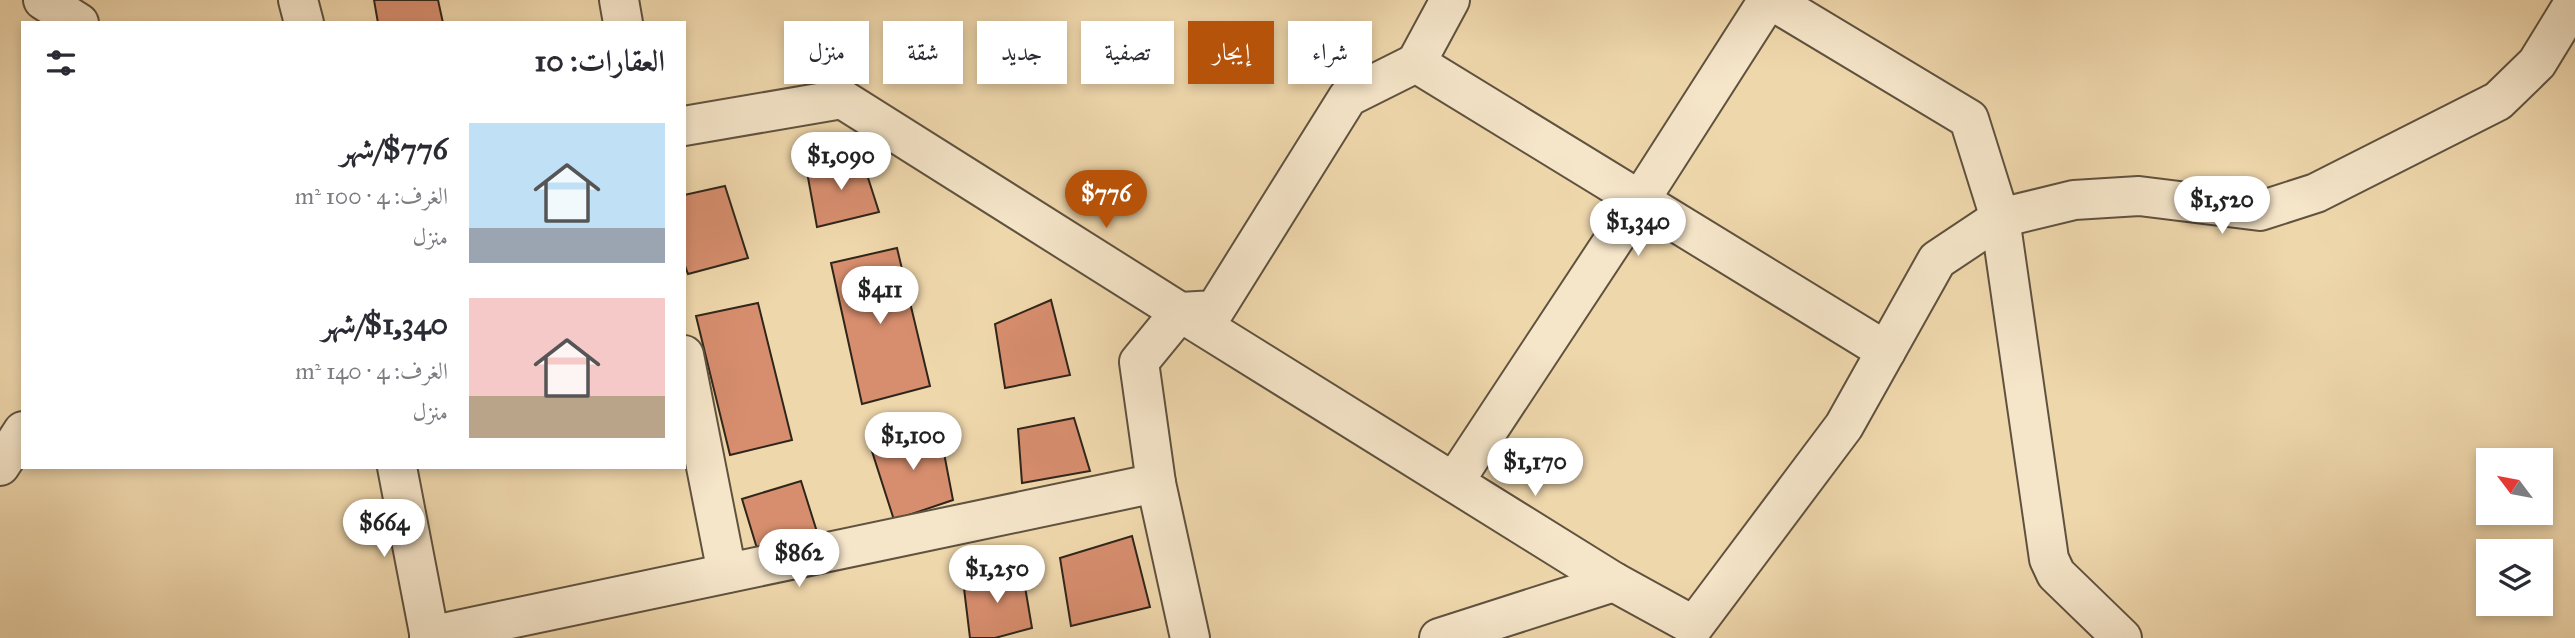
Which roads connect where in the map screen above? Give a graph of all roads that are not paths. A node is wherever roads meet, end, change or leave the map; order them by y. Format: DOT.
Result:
graph roads {
  1 [pos="43,0"];
  2 [pos="619,0"];
  3 [pos="1450,0"];
  4 [pos="1770,0"];
  5 [pos="2575,1"];
  6 [pos="76,21"];
  7 [pos="623,21"];
  8 [pos="1416,63"];
  9 [pos="686,125"];
  10 [pos="1640,200"];
  11 [pos="2000,218"];
  12 [pos="1180,312"];
  13 [pos="1886,351"];
  14 [pos="686,365"];
  15 [pos="21,434"];
  16 [pos="0,466"];
  17 [pos="397,469"];
  18 [pos="1454,482"];
  19 [pos="1156,483"];
  20 [pos="727,573"];
  21 [pos="1614,582"];
  22 [pos="1695,632"];
  23 [pos="429,637"];
  24 [pos="1190,638"];
  25 [pos="1438,638"];
  26 [pos="2122,638"];
  1 -- 6 [label="street"];
  2 -- 7 [label="street"];
  3 -- 8 [label="street"];
  4 -- 10 [label="street"];
  4 -- 11 [label="street"];
  5 -- 11 [label="street"];
  8 -- 10 [label="street"];
  8 -- 12 [label="street"];
  9 -- 12 [label="street"];
  10 -- 13 [label="street"];
  10 -- 18 [label="street"];
  11 -- 13 [label="street"];
  11 -- 26 [label="street"];
  12 -- 18 [label="street"];
  12 -- 19 [label="street"];
  13 -- 22 [label="street"];
  14 -- 20 [label="street"];
  15 -- 16 [label="street"];
  17 -- 23 [label="street"];
  18 -- 21 [label="street"];
  19 -- 20 [label="street"];
  19 -- 24 [label="street"];
  20 -- 23 [label="street"];
  21 -- 22 [label="street"];
  21 -- 25 [label="street"];
}
